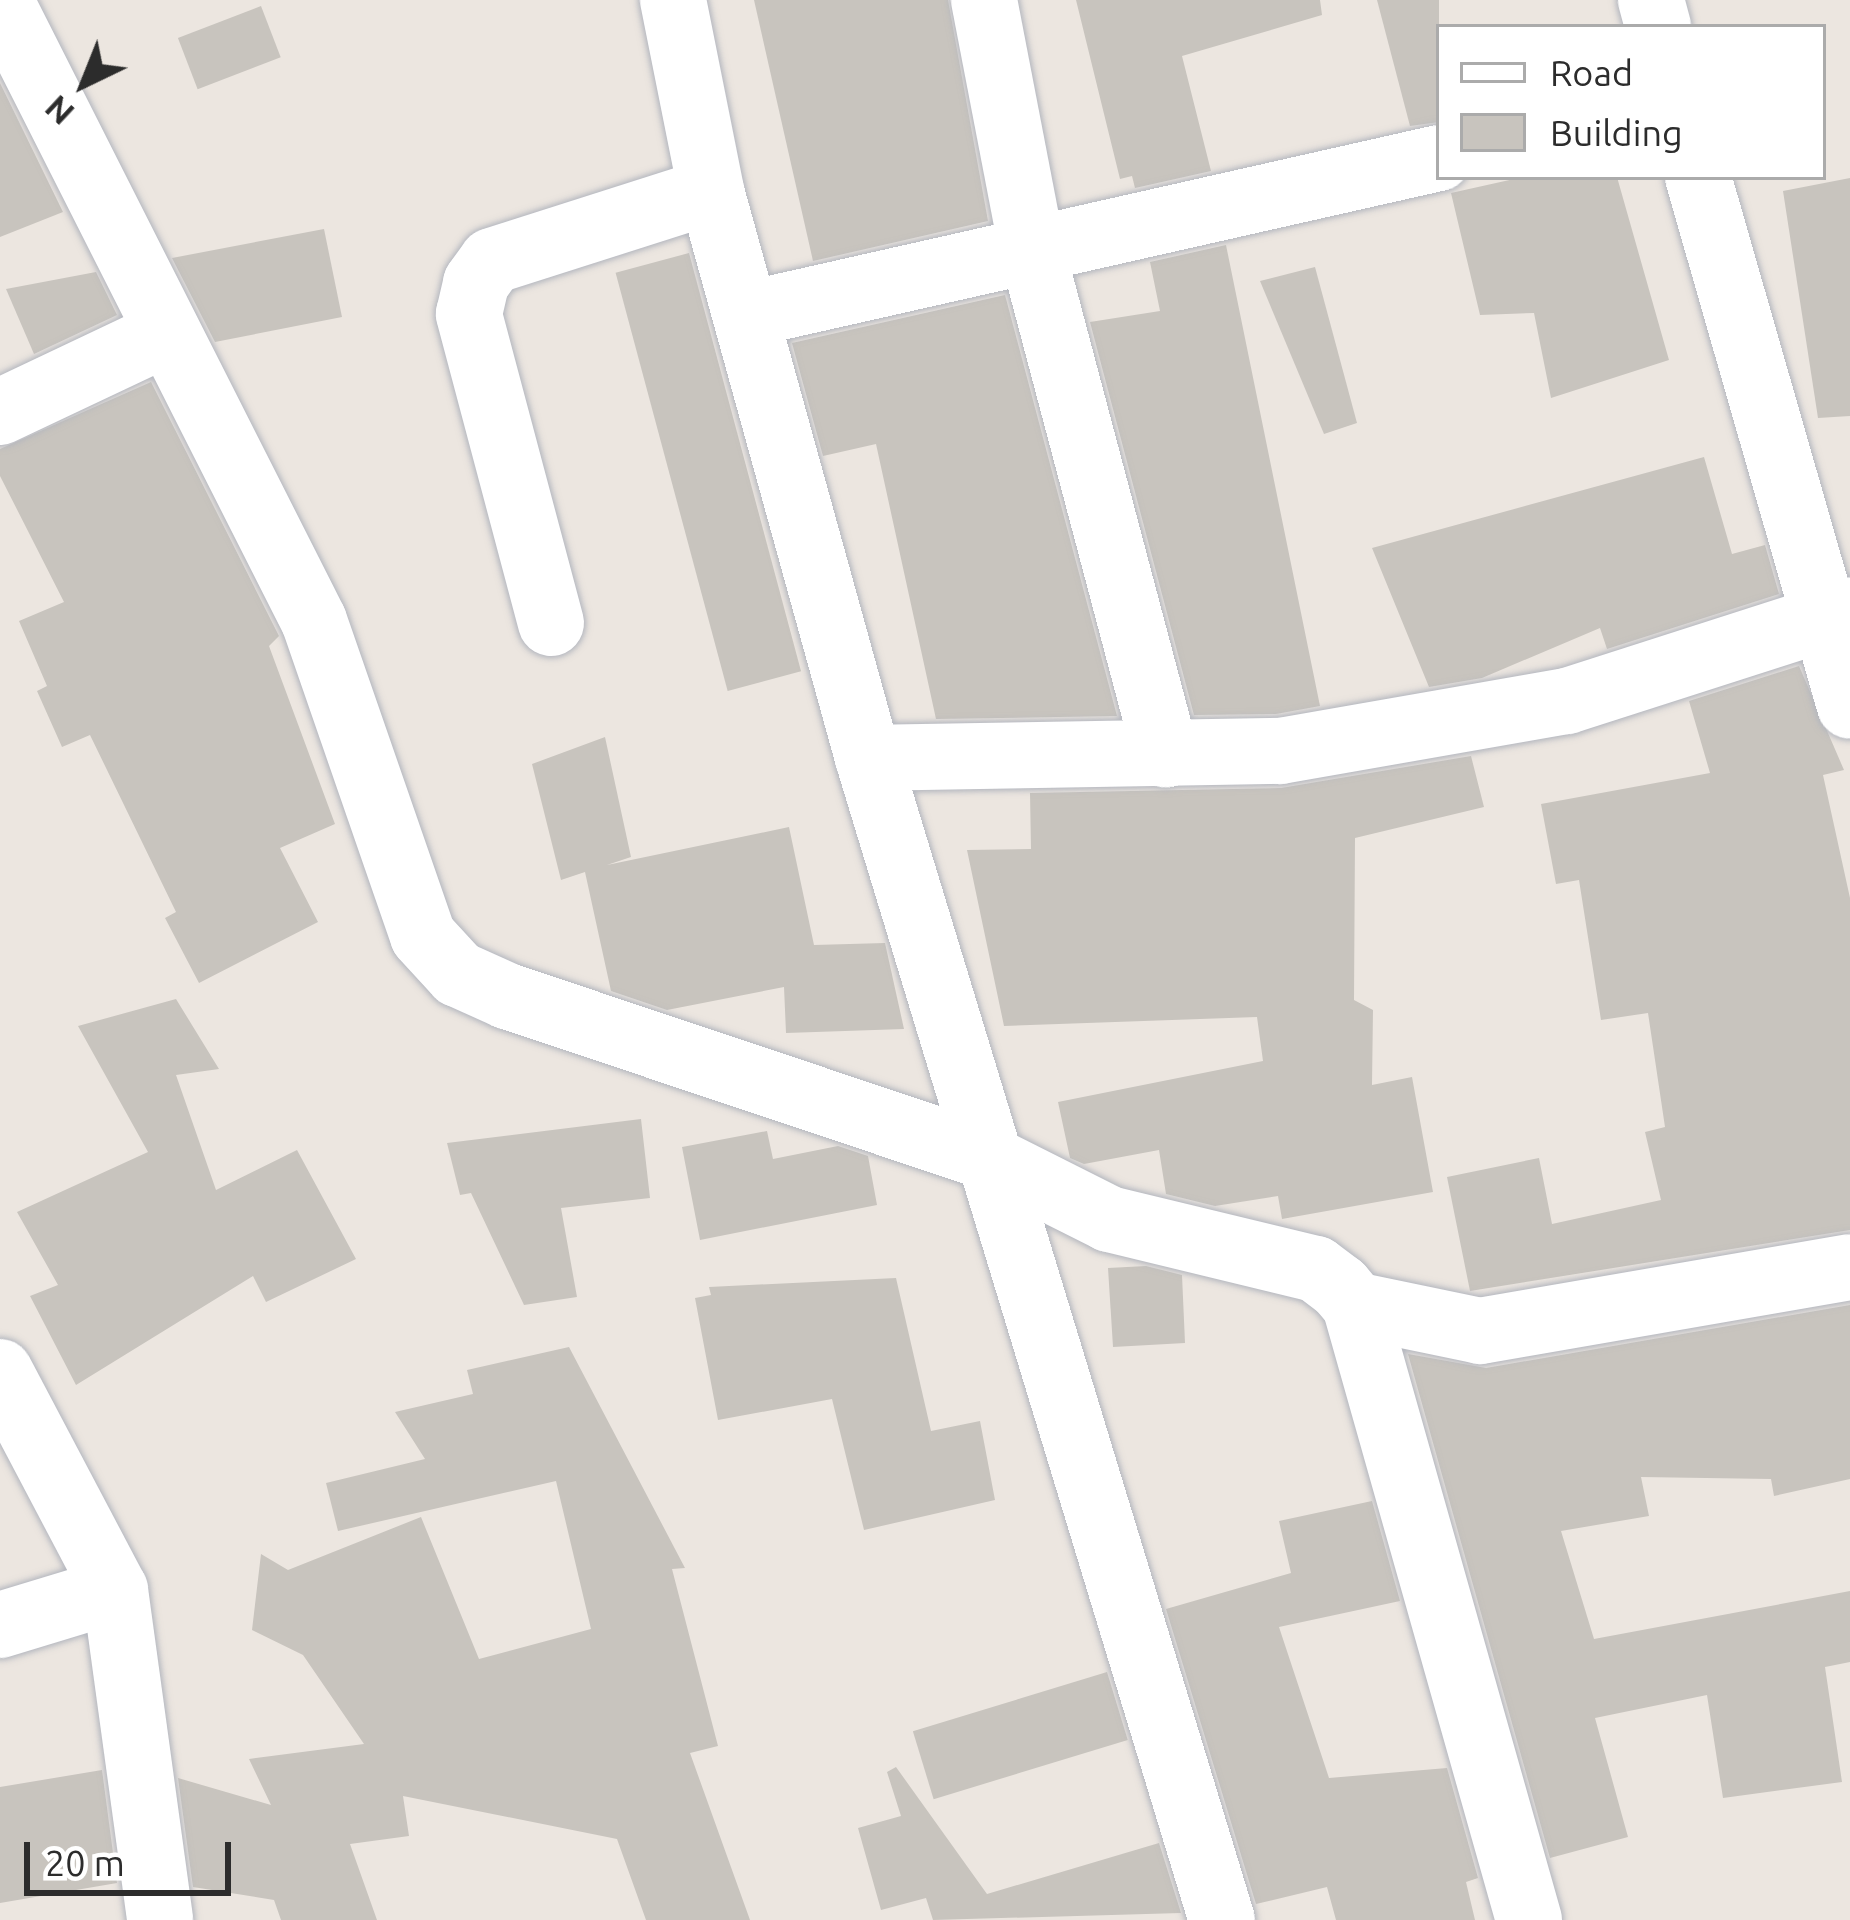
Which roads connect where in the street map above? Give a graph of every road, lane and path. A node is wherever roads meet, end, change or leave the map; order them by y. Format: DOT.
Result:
graph roads {
  1 [pos="0,0"];
  2 [pos="673,0"];
  3 [pos="984,0"];
  4 [pos="1436,159"];
  5 [pos="1699,180"];
  6 [pos="711,191"];
  7 [pos="1032,250"];
  8 [pos="748,314"];
  9 [pos="167,333"];
  10 [pos="0,412"];
  11 [pos="1838,613"];
  12 [pos="551,623"];
  13 [pos="1850,706"];
  14 [pos="1166,754"];
  15 [pos="868,758"];
  16 [pos="982,1155"];
  17 [pos="1850,1267"];
  18 [pos="1354,1305"];
  19 [pos="0,1372"];
  20 [pos="116,1590"];
  21 [pos="0,1625"];
  22 [pos="160,1920"];
  23 [pos="1222,1920"];
  24 [pos="1529,1920"];
  1 -- 9 [label="street"];
  2 -- 6 [label="street"];
  3 -- 7 [label="street"];
  4 -- 7 [label="street"];
  5 -- 11 [label="street"];
  6 -- 8 [label="street"];
  6 -- 12 [label="street"];
  7 -- 8 [label="street"];
  7 -- 14 [label="street"];
  8 -- 15 [label="street"];
  9 -- 10 [label="street"];
  9 -- 16 [label="street"];
  11 -- 13 [label="street"];
  11 -- 14 [label="street"];
  14 -- 15 [label="street"];
  15 -- 16 [label="street"];
  16 -- 18 [label="street"];
  16 -- 23 [label="street"];
  17 -- 18 [label="street"];
  18 -- 24 [label="street"];
  19 -- 20 [label="street"];
  20 -- 21 [label="street"];
  20 -- 22 [label="street"];
}
